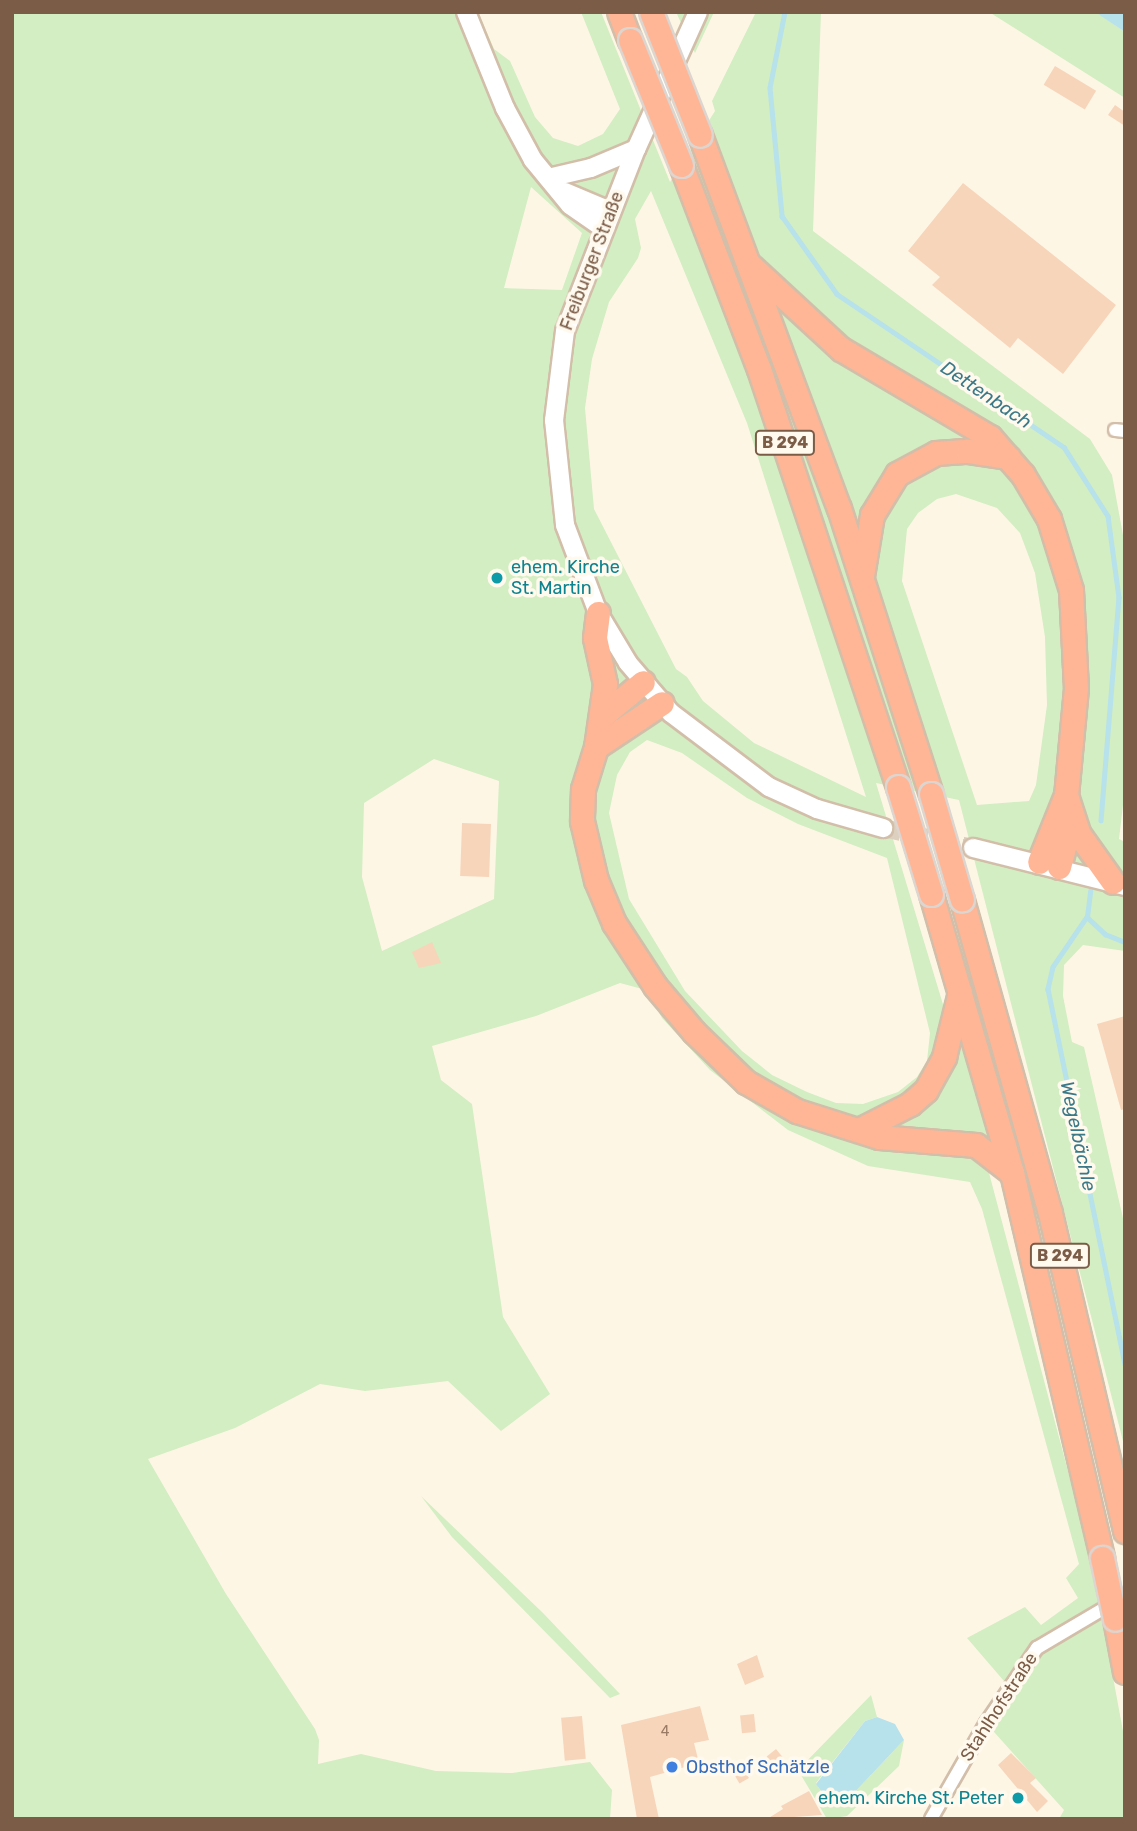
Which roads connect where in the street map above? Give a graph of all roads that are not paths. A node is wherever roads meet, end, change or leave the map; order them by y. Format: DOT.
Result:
graph roads {
  1 [pos="466,12"];
  2 [pos="619,12"];
  3 [pos="651,12"];
  4 [pos="698,12"];
  5 [pos="636,149"];
  6 [pos="553,184"];
  7 [pos="610,211"];
  8 [pos="603,228"];
  9 [pos="752,267"];
  10 [pos="1009,457"];
  11 [pos="862,579"];
  12 [pos="598,613"];
  13 [pos="643,682"];
  14 [pos="662,703"];
  15 [pos="602,716"];
  16 [pos="596,747"];
  17 [pos="1069,806"];
  18 [pos="883,828"];
  19 [pos="973,848"];
  20 [pos="1049,865"];
  21 [pos="1119,884"];
  22 [pos="960,992"];
  23 [pos="859,1130"];
  24 [pos="1012,1173"];
  25 [pos="1125,1531"];
  26 [pos="1125,1597"];
  27 [pos="1125,1672"];
  28 [pos="931,1819"];
  1 -- 6 [label="main road"];
  2 -- 22 [label="highway, B 294, bridge"];
  3 -- 9 [label="highway, B 294, bridge"];
  4 -- 5 [label="main road, Freiburger Straße"];
  5 -- 6 [label="main road"];
  5 -- 7 [label="main road, Freiburger Straße"];
  6 -- 7 [label="main road"];
  6 -- 8 [label="main road"];
  7 -- 8 [label="main road, Freiburger Straße"];
  8 -- 12 [label="main road, Freiburger Straße"];
  9 -- 10 [label="highway"];
  9 -- 11 [label="highway, B 294"];
  10 -- 11 [label="highway"];
  10 -- 17 [label="highway"];
  11 -- 25 [label="highway, B 294, bridge"];
  12 -- 13 [label="main road, Freiburger Straße"];
  12 -- 15 [label="highway"];
  13 -- 14 [label="main road, Freiburger Straße"];
  13 -- 15 [label="highway"];
  14 -- 16 [label="highway"];
  14 -- 18 [label="main road, Freiburger Straße"];
  15 -- 16 [label="highway"];
  16 -- 23 [label="highway"];
  17 -- 20 [label="highway"];
  17 -- 21 [label="highway"];
  19 -- 20 [label="main road"];
  20 -- 21 [label="main road"];
  22 -- 23 [label="highway"];
  22 -- 24 [label="highway, B 294"];
  23 -- 24 [label="highway"];
  24 -- 27 [label="highway, B 294, bridge"];
  26 -- 28 [label="street, Stahlhofstraße"];
}
